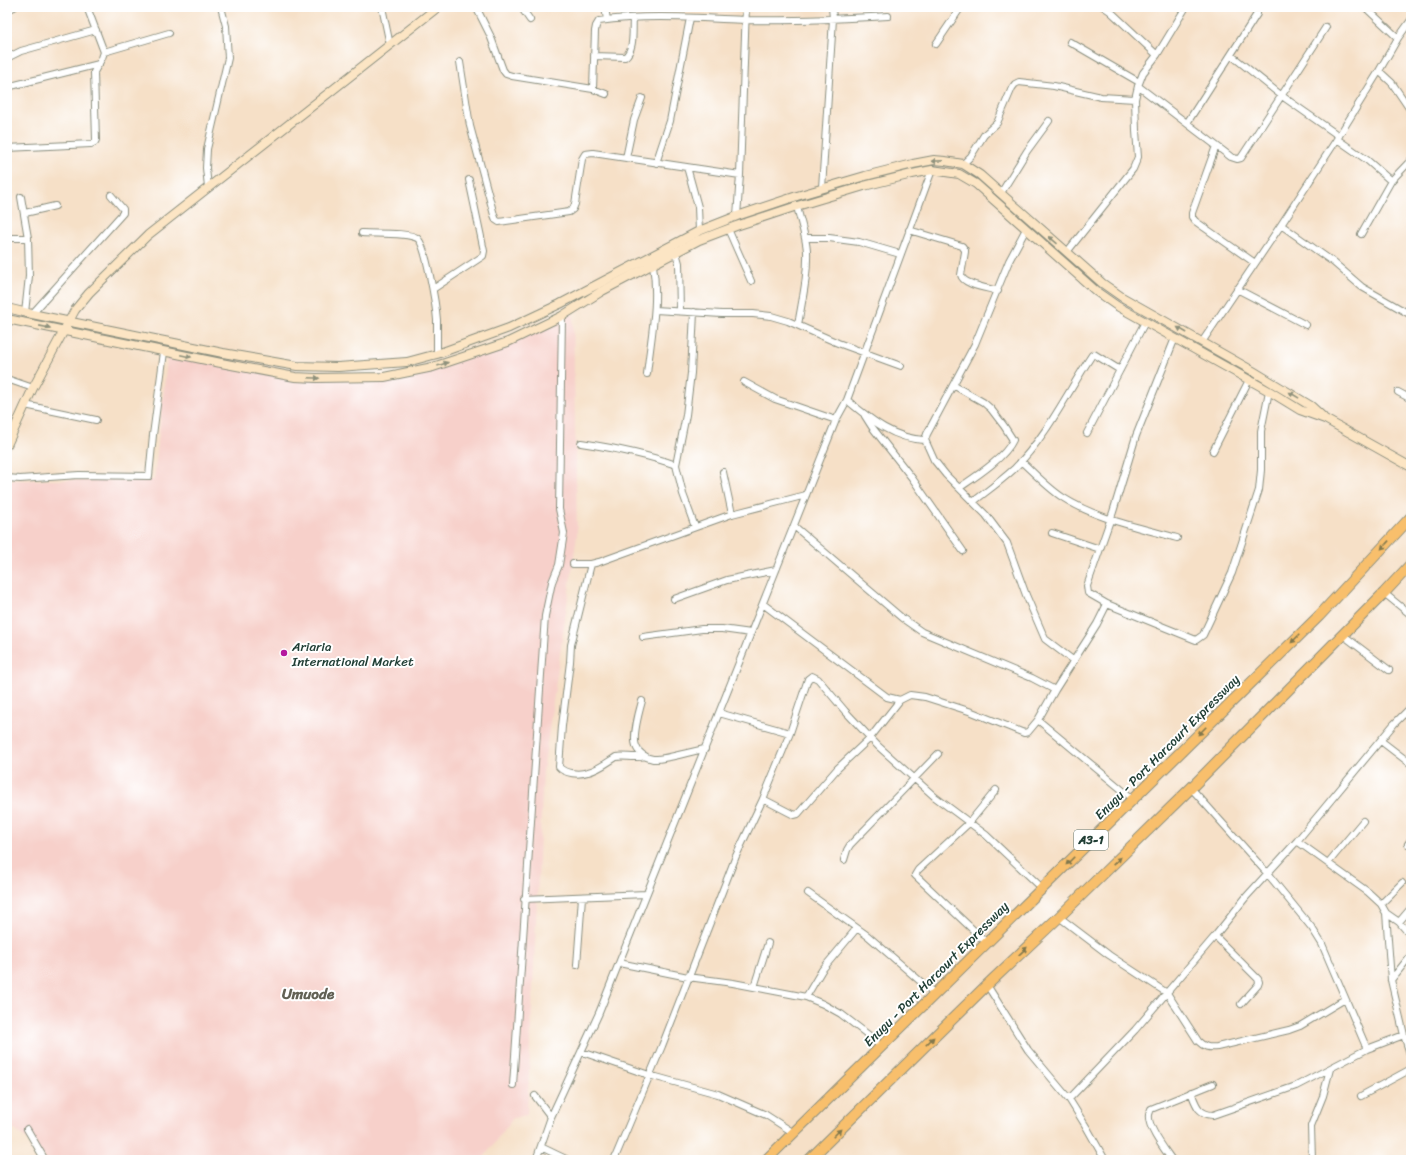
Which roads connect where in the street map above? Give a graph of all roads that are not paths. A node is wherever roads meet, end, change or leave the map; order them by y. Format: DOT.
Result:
graph roads {
  1 [pos="14,7"];
  2 [pos="87,7"];
  3 [pos="221,7"];
  4 [pos="382,7"];
  5 [pos="438,7"];
  6 [pos="476,7"];
  7 [pos="521,7"];
  8 [pos="605,7"];
  9 [pos="746,7"];
  10 [pos="832,7"];
  11 [pos="961,7"];
  12 [pos="1186,7"];
  13 [pos="1250,7"];
  14 [pos="1365,7"];
  15 [pos="1109,8"];
  16 [pos="7,10"];
  17 [pos="888,16"];
  18 [pos="633,18"];
  19 [pos="690,18"];
  20 [pos="833,19"];
  21 [pos="530,20"];
  22 [pos="607,20"];
  23 [pos="746,20"];
  24 [pos="1411,20"];
  25 [pos="1326,27"];
  26 [pos="96,30"];
  27 [pos="169,33"];
  28 [pos="1398,38"];
  29 [pos="1070,42"];
  30 [pos="936,44"];
  31 [pos="390,45"];
  32 [pos="104,52"];
  33 [pos="1157,55"];
  34 [pos="1231,55"];
  35 [pos="594,56"];
  36 [pos="7,58"];
  37 [pos="460,62"];
  38 [pos="98,64"];
  39 [pos="1379,72"];
  40 [pos="1138,84"];
  41 [pos="7,88"];
  42 [pos="593,89"];
  43 [pos="606,94"];
  44 [pos="1282,96"];
  45 [pos="642,98"];
  46 [pos="1135,99"];
  47 [pos="1411,111"];
  48 [pos="1049,121"];
  49 [pos="1187,123"];
  50 [pos="1338,137"];
  51 [pos="1216,146"];
  52 [pos="7,148"];
  53 [pos="626,158"];
  54 [pos="1411,160"];
  55 [pos="656,163"];
  56 [pos="963,164"];
  57 [pos="687,167"];
  58 [pos="932,170"];
  59 [pos="740,175"];
  60 [pos="469,180"];
  61 [pos="1391,181"];
  62 [pos="208,187"];
  63 [pos="822,188"];
  64 [pos="1001,193"];
  65 [pos="111,195"];
  66 [pos="21,197"];
  67 [pos="55,206"];
  68 [pos="796,206"];
  69 [pos="25,213"];
  70 [pos="737,216"];
  71 [pos="1281,226"];
  72 [pos="728,229"];
  73 [pos="1026,229"];
  74 [pos="909,230"];
  75 [pos="699,231"];
  76 [pos="362,234"];
  77 [pos="1361,234"];
  78 [pos="7,238"];
  79 [pos="28,238"];
  80 [pos="805,238"];
  81 [pos="1067,252"];
  82 [pos="900,254"];
  83 [pos="672,255"];
  84 [pos="1255,263"];
  85 [pos="653,265"];
  86 [pos="751,281"];
  87 [pos="432,289"];
  88 [pos="1237,289"];
  89 [pos="998,291"];
  90 [pos="7,308"];
  91 [pos="655,310"];
  92 [pos="680,311"];
  93 [pos="694,312"];
  94 [pos="29,314"];
  95 [pos="1411,315"];
  96 [pos="562,316"];
  97 [pos="7,319"];
  98 [pos="70,322"];
  99 [pos="1145,322"];
  100 [pos="798,325"];
  101 [pos="1306,325"];
  102 [pos="65,331"];
  103 [pos="1175,338"];
  104 [pos="1202,342"];
  105 [pos="164,352"];
  106 [pos="864,352"];
  107 [pos="437,354"];
  108 [pos="901,366"];
  109 [pos="1120,370"];
  110 [pos="647,374"];
  111 [pos="7,379"];
  112 [pos="1249,380"];
  113 [pos="744,382"];
  114 [pos="953,385"];
  115 [pos="33,388"];
  116 [pos="1269,391"];
  117 [pos="1398,392"];
  118 [pos="1411,399"];
  119 [pos="847,400"];
  120 [pos="25,405"];
  121 [pos="865,416"];
  122 [pos="1325,419"];
  123 [pos="96,420"];
  124 [pos="836,420"];
  125 [pos="1086,433"];
  126 [pos="925,440"];
  127 [pos="581,443"];
  128 [pos="7,445"];
  129 [pos="1213,451"];
  130 [pos="1021,461"];
  131 [pos="676,465"];
  132 [pos="1411,467"];
  133 [pos="723,472"];
  134 [pos="7,478"];
  135 [pos="959,488"];
  136 [pos="806,495"];
  137 [pos="974,502"];
  138 [pos="732,514"];
  139 [pos="1411,517"];
  140 [pos="1111,519"];
  141 [pos="794,526"];
  142 [pos="695,527"];
  143 [pos="1052,533"];
  144 [pos="1177,538"];
  145 [pos="1100,549"];
  146 [pos="963,551"];
  147 [pos="572,564"];
  148 [pos="591,564"];
  149 [pos="1411,564"];
  150 [pos="776,570"];
  151 [pos="1384,593"];
  152 [pos="674,599"];
  153 [pos="762,604"];
  154 [pos="1107,604"];
  155 [pos="1411,615"];
  156 [pos="751,634"];
  157 [pos="1343,635"];
  158 [pos="643,637"];
  159 [pos="1074,660"];
  160 [pos="1390,670"];
  161 [pos="1056,690"];
  162 [pos="900,700"];
  163 [pos="642,701"];
  164 [pos="1411,707"];
  165 [pos="719,713"];
  166 [pos="1038,720"];
  167 [pos="790,733"];
  168 [pos="870,738"];
  169 [pos="1381,741"];
  170 [pos="705,749"];
  171 [pos="938,754"];
  172 [pos="645,756"];
  173 [pos="1411,764"];
  174 [pos="915,779"];
  175 [pos="1192,788"];
  176 [pos="996,790"];
  177 [pos="763,799"];
  178 [pos="1133,799"];
  179 [pos="1363,821"];
  180 [pos="969,823"];
  181 [pos="1297,841"];
  182 [pos="844,860"];
  183 [pos="1328,863"];
  184 [pos="1267,873"];
  185 [pos="1402,883"];
  186 [pos="1042,888"];
  187 [pos="808,893"];
  188 [pos="646,894"];
  189 [pos="582,897"];
  190 [pos="524,899"];
  191 [pos="1381,904"];
  192 [pos="1411,908"];
  193 [pos="1386,913"];
  194 [pos="1059,917"];
  195 [pos="1398,922"];
  196 [pos="857,928"];
  197 [pos="1215,936"];
  198 [pos="1411,936"];
  199 [pos="768,943"];
  200 [pos="987,943"];
  201 [pos="1411,955"];
  202 [pos="619,963"];
  203 [pos="577,965"];
  204 [pos="688,977"];
  205 [pos="1391,980"];
  206 [pos="987,985"];
  207 [pos="754,987"];
  208 [pos="1166,993"];
  209 [pos="935,994"];
  210 [pos="806,998"];
  211 [pos="1345,999"];
  212 [pos="1241,1004"];
  213 [pos="1404,1035"];
  214 [pos="881,1047"];
  215 [pos="1367,1049"];
  216 [pos="582,1052"];
  217 [pos="1411,1057"];
  218 [pos="1330,1069"];
  219 [pos="1411,1069"];
  220 [pos="649,1075"];
  221 [pos="1213,1084"];
  222 [pos="513,1086"];
  223 [pos="1191,1092"];
  224 [pos="535,1096"];
  225 [pos="1361,1096"];
  226 [pos="1069,1099"];
  227 [pos="551,1117"];
  228 [pos="27,1129"];
  229 [pos="794,1133"];
  230 [pos="541,1147"];
  231 [pos="45,1160"];
  232 [pos="536,1160"];
  233 [pos="568,1160"];
  234 [pos="614,1160"];
  235 [pos="766,1160"];
  236 [pos="809,1160"];
  237 [pos="1105,1160"];
  238 [pos="1172,1160"];
  239 [pos="1312,1160"];
  1 -- 16 [label="street"];
  2 -- 26 [label="street"];
  3 -- 62 [label="street"];
  4 -- 31 [label="street"];
  5 -- 31 [label="main road"];
  6 -- 42 [label="street"];
  7 -- 21 [label="street"];
  8 -- 22 [label="street"];
  9 -- 23 [label="street"];
  10 -- 20 [label="street"];
  11 -- 30 [label="street"];
  12 -- 33 [label="street"];
  13 -- 34 [label="street"];
  14 -- 28 [label="street"];
  15 -- 33 [label="street"];
  17 -- 20 [label="street"];
  18 -- 19 [label="street"];
  18 -- 22 [label="street"];
  18 -- 35 [label="street"];
  19 -- 23 [label="street"];
  19 -- 55 [label="street"];
  20 -- 23 [label="street"];
  20 -- 63 [label="street"];
  22 -- 35 [label="street"];
  23 -- 59 [label="street"];
  24 -- 28 [label="street"];
  25 -- 44 [label="street"];
  26 -- 32 [label="street"];
  26 -- 36 [label="street"];
  27 -- 32 [label="street"];
  28 -- 39 [label="street"];
  29 -- 40 [label="street"];
  31 -- 62 [label="main road"];
  32 -- 38 [label="street"];
  33 -- 40 [label="street"];
  34 -- 44 [label="street"];
  34 -- 49 [label="street"];
  35 -- 42 [label="street"];
  37 -- 53 [label="street"];
  38 -- 41 [label="street"];
  38 -- 52 [label="street"];
  39 -- 47 [label="street"];
  39 -- 50 [label="street"];
  40 -- 46 [label="street"];
  40 -- 49 [label="street"];
  42 -- 43 [label="street"];
  44 -- 50 [label="street"];
  44 -- 51 [label="street"];
  45 -- 53 [label="street"];
  46 -- 56 [label="street"];
  46 -- 81 [label="street"];
  48 -- 64 [label="street"];
  49 -- 51 [label="street"];
  50 -- 61 [label="street"];
  50 -- 71 [label="street"];
  51 -- 84 [label="street"];
  53 -- 55 [label="street"];
  54 -- 61 [label="street"];
  55 -- 57 [label="street"];
  56 -- 63 [label="main road, one-way"];
  56 -- 64 [label="main road"];
  57 -- 59 [label="street"];
  57 -- 75 [label="street"];
  58 -- 68 [label="main road"];
  58 -- 73 [label="main road"];
  58 -- 74 [label="street"];
  59 -- 70 [label="street"];
  60 -- 87 [label="street"];
  61 -- 77 [label="street"];
  62 -- 98 [label="main road"];
  63 -- 70 [label="main road"];
  81 -- 64 [label="main road, one-way"];
  65 -- 94 [label="street"];
  66 -- 69 [label="street"];
  67 -- 69 [label="street"];
  68 -- 72 [label="main road"];
  68 -- 80 [label="street"];
  69 -- 79 [label="street"];
  70 -- 75 [label="main road"];
  71 -- 84 [label="street"];
  71 -- 95 [label="street"];
  72 -- 83 [label="main road"];
  72 -- 86 [label="street"];
  73 -- 89 [label="street"];
  73 -- 99 [label="main road"];
  74 -- 82 [label="street"];
  74 -- 89 [label="street"];
  75 -- 107 [label="main road"];
  76 -- 87 [label="street"];
  78 -- 79 [label="street"];
  79 -- 94 [label="street"];
  80 -- 82 [label="street"];
  80 -- 100 [label="street"];
  104 -- 81 [label="main road, one-way"];
  82 -- 106 [label="street"];
  83 -- 85 [label="main road"];
  83 -- 92 [label="street"];
  84 -- 88 [label="street"];
  85 -- 91 [label="street"];
  85 -- 96 [label="main road"];
  87 -- 107 [label="street"];
  88 -- 101 [label="street"];
  88 -- 104 [label="street"];
  89 -- 114 [label="street"];
  90 -- 94 [label="main road"];
  91 -- 92 [label="street"];
  91 -- 110 [label="street"];
  92 -- 93 [label="street"];
  93 -- 100 [label="street"];
  93 -- 131 [label="street"];
  94 -- 98 [label="main road"];
  105 -- 96 [label="main road, one-way"];
  96 -- 190 [label="street"];
  97 -- 102 [label="main road, one-way"];
  98 -- 102 [label="main road"];
  98 -- 107 [label="main road"];
  99 -- 103 [label="main road"];
  99 -- 109 [label="street"];
  100 -- 106 [label="street"];
  102 -- 105 [label="main road"];
  102 -- 115 [label="main road"];
  103 -- 112 [label="main road"];
  103 -- 140 [label="street"];
  122 -- 104 [label="main road, one-way"];
  105 -- 134 [label="street"];
  106 -- 108 [label="street"];
  106 -- 119 [label="street"];
  109 -- 125 [label="street"];
  109 -- 130 [label="street"];
  111 -- 115 [label="street"];
  112 -- 116 [label="main road"];
  112 -- 129 [label="street"];
  113 -- 124 [label="street"];
  114 -- 126 [label="street"];
  114 -- 135 [label="street"];
  115 -- 120 [label="main road"];
  116 -- 122 [label="main road"];
  116 -- 154 [label="street"];
  117 -- 118 [label="street"];
  119 -- 121 [label="street"];
  119 -- 124 [label="street"];
  120 -- 123 [label="street"];
  120 -- 128 [label="main road"];
  121 -- 126 [label="street"];
  121 -- 146 [label="street"];
  122 -- 132 [label="main road"];
  124 -- 136 [label="street"];
  126 -- 135 [label="street"];
  127 -- 131 [label="street"];
  130 -- 137 [label="street"];
  130 -- 140 [label="street"];
  131 -- 142 [label="street"];
  133 -- 138 [label="street"];
  135 -- 137 [label="street"];
  136 -- 138 [label="street"];
  136 -- 141 [label="street"];
  137 -- 159 [label="street"];
  138 -- 142 [label="street"];
  139 -- 178 [label="highway, Enugu - Port Harcourt Expressway / A3-1, one-way"];
  140 -- 144 [label="street"];
  140 -- 145 [label="street"];
  141 -- 150 [label="street"];
  141 -- 161 [label="street"];
  142 -- 148 [label="street"];
  143 -- 145 [label="street"];
  145 -- 154 [label="street"];
  147 -- 148 [label="street"];
  148 -- 172 [label="street"];
  149 -- 151 [label="highway, A3-1"];
  150 -- 152 [label="street"];
  150 -- 153 [label="street"];
  151 -- 155 [label="street"];
  151 -- 157 [label="highway, A3-1"];
  153 -- 156 [label="street"];
  153 -- 162 [label="street"];
  154 -- 159 [label="street"];
  156 -- 158 [label="street"];
  156 -- 165 [label="street"];
  157 -- 160 [label="street"];
  157 -- 175 [label="highway, A3-1"];
  159 -- 161 [label="street"];
  161 -- 166 [label="street"];
  162 -- 166 [label="street"];
  162 -- 168 [label="street"];
  163 -- 172 [label="street"];
  164 -- 169 [label="street"];
  165 -- 167 [label="street"];
  165 -- 170 [label="street"];
  166 -- 178 [label="street"];
  167 -- 168 [label="street"];
  167 -- 177 [label="street"];
  168 -- 174 [label="street"];
  168 -- 177 [label="street"];
  169 -- 173 [label="street"];
  169 -- 181 [label="street"];
  170 -- 172 [label="street"];
  170 -- 188 [label="street"];
  171 -- 174 [label="street"];
  174 -- 180 [label="street"];
  174 -- 182 [label="street"];
  175 -- 184 [label="street"];
  194 -- 175 [label="highway, A3-1, one-way"];
  176 -- 180 [label="street"];
  177 -- 204 [label="street"];
  178 -- 186 [label="highway, Enugu - Port Harcourt Expressway / A3-1, one-way"];
  179 -- 183 [label="street"];
  180 -- 186 [label="street"];
  180 -- 200 [label="street"];
  181 -- 183 [label="street"];
  181 -- 184 [label="street"];
  183 -- 191 [label="street"];
  184 -- 197 [label="street"];
  184 -- 211 [label="street"];
  185 -- 191 [label="street"];
  186 -- 200 [label="highway, Enugu - Port Harcourt Expressway / A3-1"];
  187 -- 196 [label="street"];
  188 -- 189 [label="street"];
  188 -- 202 [label="street"];
  189 -- 190 [label="street"];
  189 -- 203 [label="street"];
  190 -- 222 [label="street"];
  191 -- 193 [label="street"];
  192 -- 195 [label="street"];
  193 -- 195 [label="street"];
  193 -- 205 [label="street"];
  206 -- 194 [label="highway, A3-1, one-way"];
  194 -- 208 [label="street"];
  195 -- 198 [label="street"];
  196 -- 209 [label="street"];
  196 -- 210 [label="street"];
  197 -- 208 [label="street"];
  197 -- 212 [label="street"];
  199 -- 207 [label="street"];
  200 -- 209 [label="highway, Enugu - Port Harcourt Expressway / A3-1"];
  201 -- 205 [label="street"];
  202 -- 204 [label="street"];
  202 -- 216 [label="street"];
  204 -- 207 [label="street"];
  204 -- 220 [label="street"];
  205 -- 213 [label="street"];
  206 -- 226 [label="street"];
  236 -- 206 [label="highway, A3-1, one-way"];
  207 -- 210 [label="street"];
  208 -- 211 [label="street"];
  208 -- 226 [label="street"];
  209 -- 214 [label="highway, Enugu - Port Harcourt Expressway / A3-1"];
  210 -- 214 [label="street"];
  211 -- 215 [label="street"];
  213 -- 215 [label="street"];
  213 -- 217 [label="street"];
  214 -- 229 [label="highway, Enugu - Port Harcourt Expressway / A3-1"];
  215 -- 218 [label="street"];
  216 -- 220 [label="street"];
  216 -- 227 [label="street"];
  218 -- 223 [label="street"];
  218 -- 239 [label="street"];
  219 -- 225 [label="street"];
  220 -- 229 [label="street"];
  220 -- 234 [label="street"];
  221 -- 223 [label="street"];
  223 -- 238 [label="street"];
  224 -- 227 [label="street"];
  226 -- 237 [label="street"];
  227 -- 230 [label="street"];
  228 -- 231 [label="street"];
  229 -- 235 [label="highway, Enugu - Port Harcourt Expressway / A3-1"];
  230 -- 232 [label="street"];
  230 -- 233 [label="street"];
}
